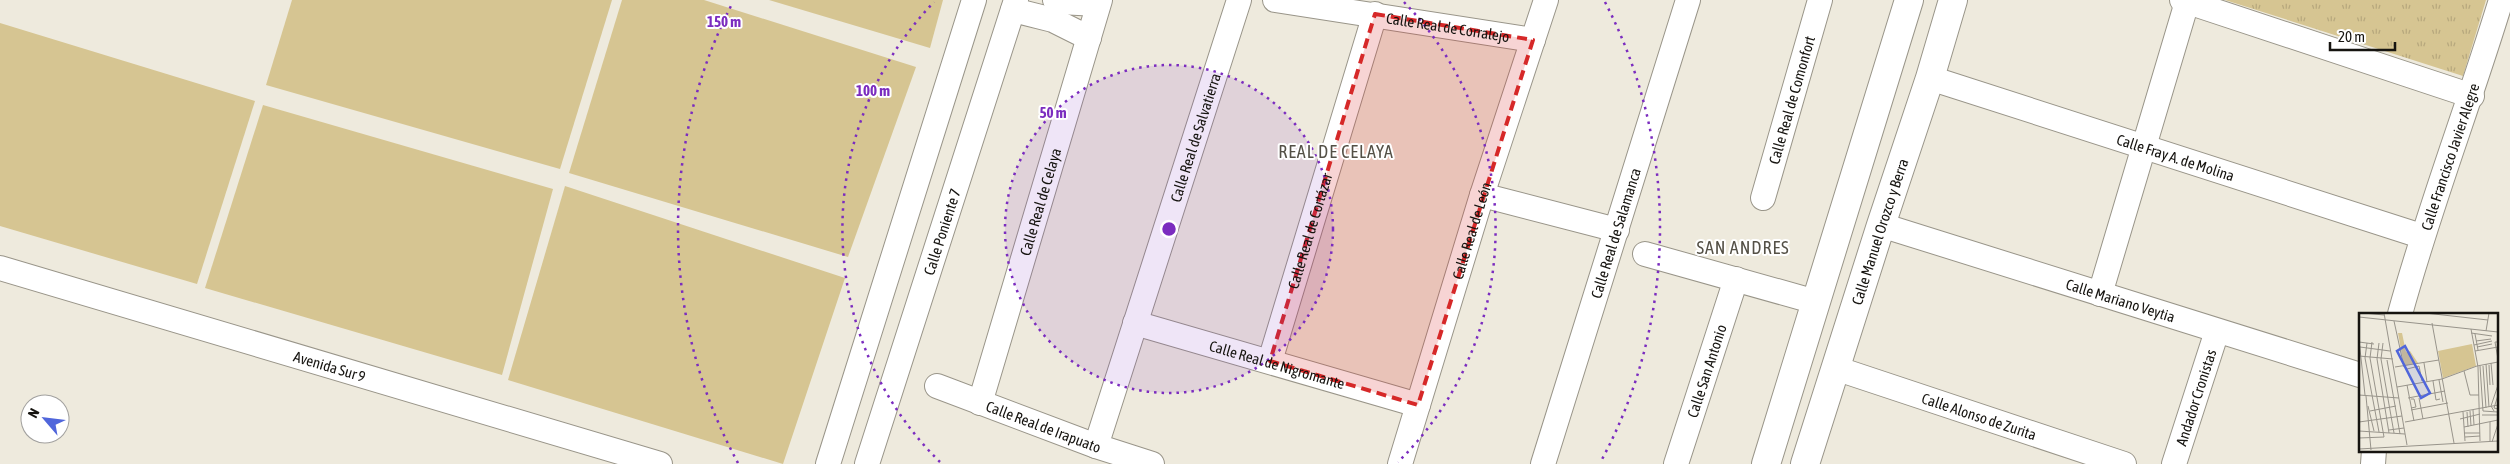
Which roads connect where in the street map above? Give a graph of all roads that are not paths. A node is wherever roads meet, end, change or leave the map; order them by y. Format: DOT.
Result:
graph roads {
  1 [pos="974,0"];
  2 [pos="1054,0"];
  3 [pos="1238,0"];
  4 [pos="1275,0"];
  5 [pos="1546,0"];
  6 [pos="1688,0"];
  7 [pos="1820,0"];
  8 [pos="1909,0"];
  9 [pos="1953,0"];
  10 [pos="2501,0"];
  11 [pos="2185,1"];
  12 [pos="1099,2"];
  13 [pos="1014,5"];
  14 [pos="1375,14"];
  15 [pos="1089,38"];
  16 [pos="1533,40"];
  17 [pos="1930,78"];
  18 [pos="2472,96"];
  19 [pos="2144,147"];
  20 [pos="1482,195"];
  21 [pos="1763,198"];
  22 [pos="1880,225"];
  23 [pos="1617,230"];
  24 [pos="2421,236"];
  25 [pos="1645,254"];
  26 [pos="0,268"];
  27 [pos="1736,279"];
  28 [pos="2100,294"];
  29 [pos="1816,302"];
  30 [pos="2400,313"];
  31 [pos="1135,323"];
  32 [pos="2217,330"];
  33 [pos="1270,361"];
  34 [pos="1836,368"];
  35 [pos="2359,375"];
  36 [pos="937,386"];
  37 [pos="980,403"];
  38 [pos="1418,405"];
  39 [pos="1096,446"];
  40 [pos="660,464"];
  41 [pos="828,464"];
  42 [pos="867,464"];
  43 [pos="1152,464"];
  44 [pos="1400,464"];
  45 [pos="1543,464"];
  46 [pos="1676,464"];
  47 [pos="1766,464"];
  48 [pos="1805,464"];
  49 [pos="2124,464"];
  50 [pos="2174,464"];
  1 -- 41 [label="street"];
  2 -- 12 [label="street"];
  3 -- 31 [label="street, Calle Real de Salvatierra"];
  4 -- 14 [label="street, Calle Real de Corralejo"];
  5 -- 16 [label="street, Calle Real de León"];
  6 -- 23 [label="street, Calle Real de Salamanca"];
  7 -- 21 [label="street, Calle Real de Comonfort"];
  8 -- 29 [label="street"];
  9 -- 17 [label="street, Calle Manuel Orozco y Berra"];
  10 -- 18 [label="street, Calle Francisco Javier Alegre"];
  11 -- 18 [label="street"];
  11 -- 19 [label="street"];
  12 -- 15 [label="street, Calle Real de Celaya"];
  13 -- 15 [label="street"];
  13 -- 42 [label="street, Calle Poniente 7"];
  14 -- 16 [label="street, Calle Real de Corralejo"];
  14 -- 33 [label="street, Calle Real de Cortázar"];
  15 -- 37 [label="street, Calle Real de Celaya"];
  16 -- 20 [label="street, Calle Real de León"];
  17 -- 19 [label="street, Calle Fray A. de Molina"];
  17 -- 22 [label="street, Calle Manuel Orozco y Berra"];
  18 -- 24 [label="street, Calle Francisco Javier Alegre"];
  19 -- 24 [label="street, Calle Fray A. de Molina"];
  19 -- 28 [label="street"];
  20 -- 23 [label="street"];
  20 -- 38 [label="street, Calle Real de León"];
  22 -- 28 [label="street, Calle Mariano Veytia"];
  22 -- 34 [label="street, Calle Manuel Orozco y Berra"];
  23 -- 45 [label="street, Calle Real de Salamanca"];
  24 -- 30 [label="street, Calle Francisco Javier Alegre"];
  25 -- 27 [label="street"];
  26 -- 40 [label="street, Avenida Sur 9"];
  27 -- 29 [label="street"];
  27 -- 46 [label="street, Calle San Antonio"];
  28 -- 32 [label="street, Calle Mariano Veytia"];
  29 -- 47 [label="street"];
  31 -- 33 [label="street, Calle Real de Nigromante"];
  31 -- 39 [label="street, Calle Real de Salvatierra"];
  32 -- 35 [label="street, Calle Mariano Veytia"];
  32 -- 50 [label="street, Andador Cronistas"];
  33 -- 38 [label="street, Calle Real de Nigromante"];
  34 -- 48 [label="street, Calle Manuel Orozco y Berra"];
  34 -- 49 [label="street, Calle Alonso de Zurita"];
  36 -- 37 [label="street, Calle Real de Irapuato"];
  37 -- 39 [label="street, Calle Real de Irapuato"];
  38 -- 44 [label="street, Calle Real de León"];
  39 -- 43 [label="street, Calle Real de Irapuato"];
}
